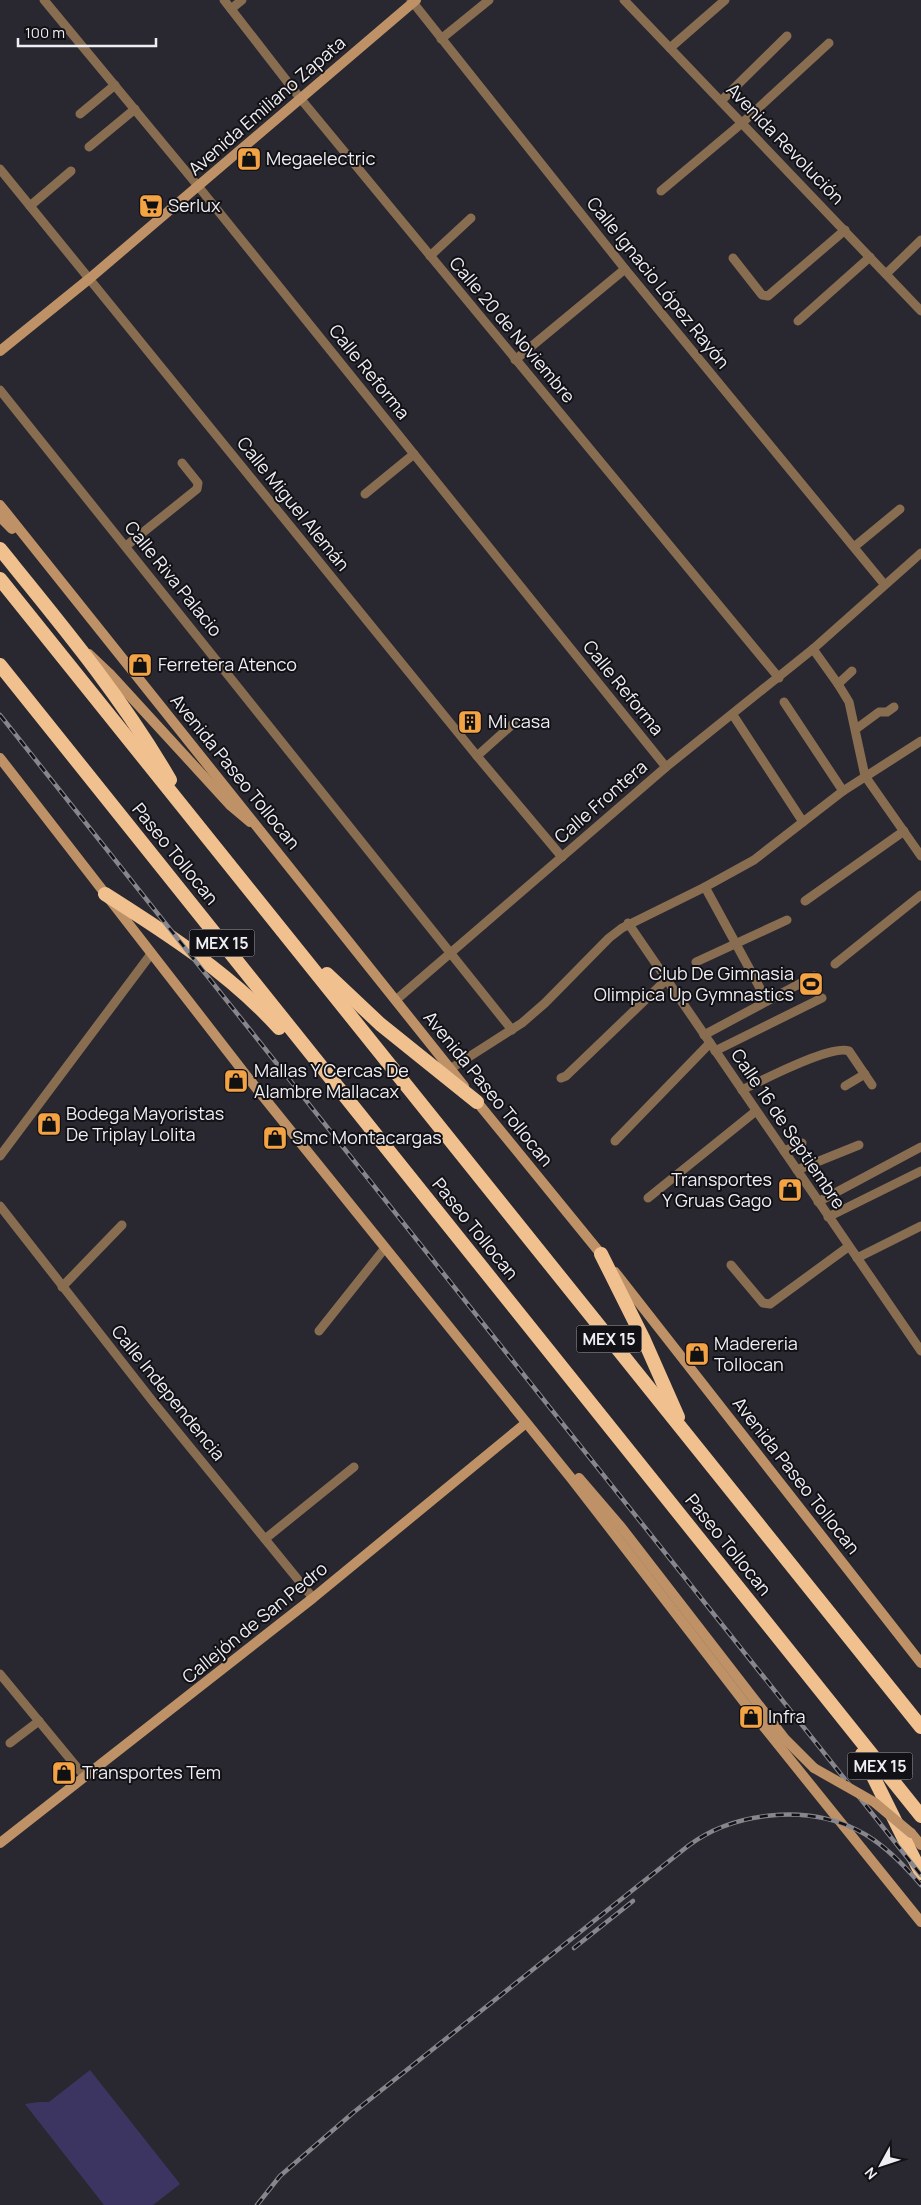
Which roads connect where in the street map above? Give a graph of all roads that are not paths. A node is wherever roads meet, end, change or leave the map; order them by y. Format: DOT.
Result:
graph roads {
  1 [pos="44,0"];
  2 [pos="224,0"];
  3 [pos="242,0"];
  4 [pos="489,0"];
  5 [pos="624,0"];
  6 [pos="725,0"];
  7 [pos="413,1"];
  8 [pos="231,9"];
  9 [pos="787,36"];
  10 [pos="441,39"];
  11 [pos="829,43"];
  12 [pos="670,48"];
  13 [pos="115,85"];
  14 [pos="300,98"];
  15 [pos="721,101"];
  16 [pos="135,110"];
  17 [pos="80,114"];
  18 [pos="742,123"];
  19 [pos="89,147"];
  20 [pos="0,169"];
  21 [pos="71,171"];
  22 [pos="198,186"];
  23 [pos="661,191"];
  24 [pos="30,206"];
  25 [pos="471,218"];
  26 [pos="845,230"];
  27 [pos="921,240"];
  28 [pos="430,256"];
  29 [pos="870,257"];
  30 [pos="733,258"];
  31 [pos="625,269"];
  32 [pos="886,274"];
  33 [pos="89,279"];
  34 [pos="921,311"];
  35 [pos="798,321"];
  36 [pos="0,351"];
  37 [pos="515,360"];
  38 [pos="0,390"];
  39 [pos="414,454"];
  40 [pos="182,463"];
  41 [pos="364,494"];
  42 [pos="0,504"];
  43 [pos="900,509"];
  44 [pos="0,517"];
  45 [pos="26,538"];
  46 [pos="126,546"];
  47 [pos="854,547"];
  48 [pos="0,548"];
  49 [pos="921,552"];
  50 [pos="0,579"];
  51 [pos="884,584"];
  52 [pos="80,646"];
  53 [pos="813,649"];
  54 [pos="0,664"];
  55 [pos="852,671"];
  56 [pos="779,678"];
  57 [pos="838,684"];
  58 [pos="784,702"];
  59 [pos="894,707"];
  60 [pos="733,715"];
  61 [pos="514,723"];
  62 [pos="856,729"];
  63 [pos="921,740"];
  64 [pos="477,756"];
  65 [pos="0,758"];
  66 [pos="666,767"];
  67 [pos="865,776"];
  68 [pos="843,790"];
  69 [pos="194,819"];
  70 [pos="803,822"];
  71 [pos="261,830"];
  72 [pos="904,831"];
  73 [pos="921,837"];
  74 [pos="911,842"];
  75 [pos="562,856"];
  76 [pos="921,856"];
  77 [pos="705,887"];
  78 [pos="105,894"];
  79 [pos="921,895"];
  80 [pos="804,901"];
  81 [pos="787,920"];
  82 [pos="628,923"];
  83 [pos="737,944"];
  84 [pos="298,949"];
  85 [pos="451,953"];
  86 [pos="151,954"];
  87 [pos="696,962"];
  88 [pos="835,964"];
  89 [pos="814,976"];
  90 [pos="666,980"];
  91 [pos="822,998"];
  92 [pos="396,1000"];
  93 [pos="767,1001"];
  94 [pos="512,1030"];
  95 [pos="704,1035"];
  96 [pos="713,1047"];
  97 [pos="450,1069"];
  98 [pos="865,1074"];
  99 [pos="561,1078"];
  100 [pos="872,1085"];
  101 [pos="845,1086"];
  102 [pos="742,1090"];
  103 [pos="477,1102"];
  104 [pos="756,1111"];
  105 [pos="372,1131"];
  106 [pos="615,1141"];
  107 [pos="802,1143"];
  108 [pos="859,1145"];
  109 [pos="921,1147"];
  110 [pos="784,1151"];
  111 [pos="0,1156"];
  112 [pos="797,1170"];
  113 [pos="921,1171"];
  114 [pos="648,1198"];
  115 [pos="818,1202"];
  116 [pos="0,1206"];
  117 [pos="828,1217"];
  118 [pos="122,1225"];
  119 [pos="921,1226"];
  120 [pos="848,1247"];
  121 [pos="385,1248"];
  122 [pos="601,1254"];
  123 [pos="856,1258"];
  124 [pos="730,1265"];
  125 [pos="62,1287"];
  126 [pos="318,1331"];
  127 [pos="921,1351"];
  128 [pos="526,1422"];
  129 [pos="538,1437"];
  130 [pos="688,1438"];
  131 [pos="354,1467"];
  132 [pos="265,1539"];
  133 [pos="312,1598"];
  134 [pos="921,1663"];
  135 [pos="0,1674"];
  136 [pos="838,1715"];
  137 [pos="39,1721"];
  138 [pos="921,1726"];
  139 [pos="10,1743"];
  140 [pos="85,1778"];
  141 [pos="921,1816"];
  142 [pos="1,1839"];
  143 [pos="921,1845"];
  144 [pos="921,1873"];
  145 [pos="921,1922"];
  1 -- 13 [label="street, Calle Reforma"];
  2 -- 8 [label="street, Calle 20 de Noviembre"];
  3 -- 8 [label="street"];
  4 -- 10 [label="street"];
  5 -- 12 [label="street, Avenida Revolución"];
  6 -- 12 [label="street"];
  7 -- 10 [label="street, Calle Ignacio López Rayón"];
  7 -- 14 [label="main road, Avenida Emiliano Zapata"];
  8 -- 14 [label="street, Calle 20 de Noviembre"];
  9 -- 15 [label="street"];
  10 -- 31 [label="street, Calle Ignacio López Rayón"];
  11 -- 18 [label="street"];
  12 -- 15 [label="street, Avenida Revolución"];
  13 -- 16 [label="street, Calle Reforma"];
  13 -- 17 [label="street"];
  14 -- 22 [label="main road, Avenida Emiliano Zapata"];
  14 -- 28 [label="street, Calle 20 de Noviembre"];
  15 -- 18 [label="street, Avenida Revolución"];
  16 -- 19 [label="street"];
  16 -- 22 [label="street, Calle Reforma"];
  18 -- 23 [label="street"];
  18 -- 26 [label="street, Avenida Revolución"];
  20 -- 24 [label="street, Calle Miguel Alemán"];
  21 -- 24 [label="street"];
  22 -- 33 [label="main road, Avenida Emiliano Zapata"];
  22 -- 39 [label="street, Calle Reforma"];
  24 -- 33 [label="street, Calle Miguel Alemán"];
  25 -- 28 [label="street"];
  26 -- 29 [label="street, Avenida Revolución"];
  26 -- 30 [label="street"];
  27 -- 32 [label="street"];
  28 -- 37 [label="street, Calle 20 de Noviembre"];
  29 -- 32 [label="street, Avenida Revolución"];
  29 -- 35 [label="street"];
  31 -- 37 [label="street"];
  31 -- 47 [label="street, Calle Ignacio López Rayón"];
  32 -- 34 [label="street, Avenida Revolución"];
  33 -- 36 [label="main road, Avenida Emiliano Zapata"];
  33 -- 64 [label="street, Calle Miguel Alemán"];
  37 -- 56 [label="street, Calle 20 de Noviembre"];
  38 -- 46 [label="street, Calle Riva Palacio"];
  39 -- 41 [label="street"];
  39 -- 66 [label="street, Calle Reforma"];
  40 -- 46 [label="street"];
  42 -- 45 [label="main road, Avenida Paseo Tollocan"];
  43 -- 47 [label="street"];
  44 -- 45 [label="main road, Avenida Paseo Tollocan"];
  45 -- 71 [label="main road, Avenida Paseo Tollocan"];
  46 -- 85 [label="street, Calle Riva Palacio"];
  47 -- 51 [label="street, Calle Ignacio López Rayón"];
  48 -- 52 [label="highway"];
  49 -- 51 [label="street, Calle Frontera"];
  50 -- 69 [label="highway, Paseo Tollocan / MEX 15"];
  51 -- 53 [label="street, Calle Frontera"];
  52 -- 69 [label="highway"];
  52 -- 71 [label="main road"];
  53 -- 56 [label="street, Calle Frontera"];
  53 -- 57 [label="street"];
  54 -- 105 [label="highway, Paseo Tollocan / MEX 15"];
  55 -- 57 [label="street"];
  56 -- 60 [label="street, Calle Frontera"];
  57 -- 62 [label="street"];
  58 -- 68 [label="street"];
  59 -- 62 [label="street"];
  60 -- 66 [label="street, Calle Frontera"];
  60 -- 70 [label="street"];
  61 -- 64 [label="street"];
  62 -- 67 [label="street"];
  63 -- 67 [label="street"];
  64 -- 75 [label="street, Calle Miguel Alemán"];
  65 -- 78 [label="main road"];
  66 -- 75 [label="street, Calle Frontera"];
  67 -- 68 [label="street"];
  67 -- 72 [label="street"];
  68 -- 70 [label="street"];
  69 -- 84 [label="highway, Paseo Tollocan / MEX 15"];
  70 -- 77 [label="street"];
  71 -- 92 [label="main road, Avenida Paseo Tollocan"];
  72 -- 74 [label="street"];
  72 -- 80 [label="street"];
  73 -- 74 [label="street"];
  74 -- 76 [label="street"];
  75 -- 85 [label="street, Calle Frontera"];
  77 -- 82 [label="street"];
  77 -- 83 [label="street"];
  78 -- 86 [label="main road"];
  78 -- 105 [label="highway"];
  79 -- 88 [label="street"];
  81 -- 83 [label="street"];
  82 -- 90 [label="street, Calle 16 de Septiembre"];
  82 -- 94 [label="street"];
  83 -- 87 [label="street"];
  83 -- 93 [label="street"];
  84 -- 103 [label="highway"];
  84 -- 130 [label="highway, Paseo Tollocan / MEX 15"];
  85 -- 92 [label="street, Calle Frontera"];
  85 -- 94 [label="street, Calle Riva Palacio"];
  86 -- 111 [label="street"];
  86 -- 121 [label="main road"];
  89 -- 93 [label="street"];
  90 -- 95 [label="street, Calle 16 de Septiembre"];
  90 -- 99 [label="street"];
  91 -- 96 [label="street"];
  92 -- 97 [label="main road, Avenida Paseo Tollocan"];
  93 -- 95 [label="street"];
  94 -- 97 [label="street"];
  95 -- 96 [label="street, Calle 16 de Septiembre"];
  96 -- 102 [label="street, Calle 16 de Septiembre"];
  96 -- 106 [label="street"];
  97 -- 103 [label="main road, Avenida Paseo Tollocan"];
  98 -- 100 [label="street"];
  98 -- 101 [label="street"];
  98 -- 102 [label="street"];
  102 -- 104 [label="street, Calle 16 de Septiembre"];
  103 -- 122 [label="main road, Avenida Paseo Tollocan"];
  104 -- 110 [label="street, Calle 16 de Septiembre"];
  104 -- 114 [label="street"];
  105 -- 136 [label="highway, Paseo Tollocan / MEX 15"];
  107 -- 110 [label="street"];
  108 -- 112 [label="street"];
  109 -- 115 [label="street"];
  110 -- 112 [label="street, Calle 16 de Septiembre"];
  112 -- 115 [label="street, Calle 16 de Septiembre"];
  113 -- 117 [label="street"];
  115 -- 117 [label="street, Calle 16 de Septiembre"];
  116 -- 125 [label="street, Calle Independencia"];
  117 -- 120 [label="street, Calle 16 de Septiembre"];
  118 -- 125 [label="street"];
  119 -- 123 [label="street"];
  120 -- 123 [label="street, Calle 16 de Septiembre"];
  120 -- 124 [label="street"];
  121 -- 126 [label="street"];
  121 -- 128 [label="main road"];
  122 -- 130 [label="highway"];
  122 -- 134 [label="main road, Avenida Paseo Tollocan"];
  123 -- 127 [label="street, Calle 16 de Septiembre"];
  125 -- 132 [label="street, Calle Independencia"];
  128 -- 129 [label="main road"];
  128 -- 133 [label="main road, Callejón de San Pedro"];
  129 -- 143 [label="main road, bridge"];
  129 -- 145 [label="main road"];
  130 -- 138 [label="highway, Paseo Tollocan / MEX 15"];
  131 -- 132 [label="street"];
  132 -- 133 [label="street, Calle Independencia"];
  133 -- 140 [label="main road, Callejón de San Pedro"];
  135 -- 137 [label="street"];
  136 -- 141 [label="highway, Paseo Tollocan / MEX 15"];
  136 -- 144 [label="highway"];
  137 -- 139 [label="street"];
  137 -- 140 [label="street"];
  140 -- 142 [label="main road, Callejón de San Pedro"];
}
